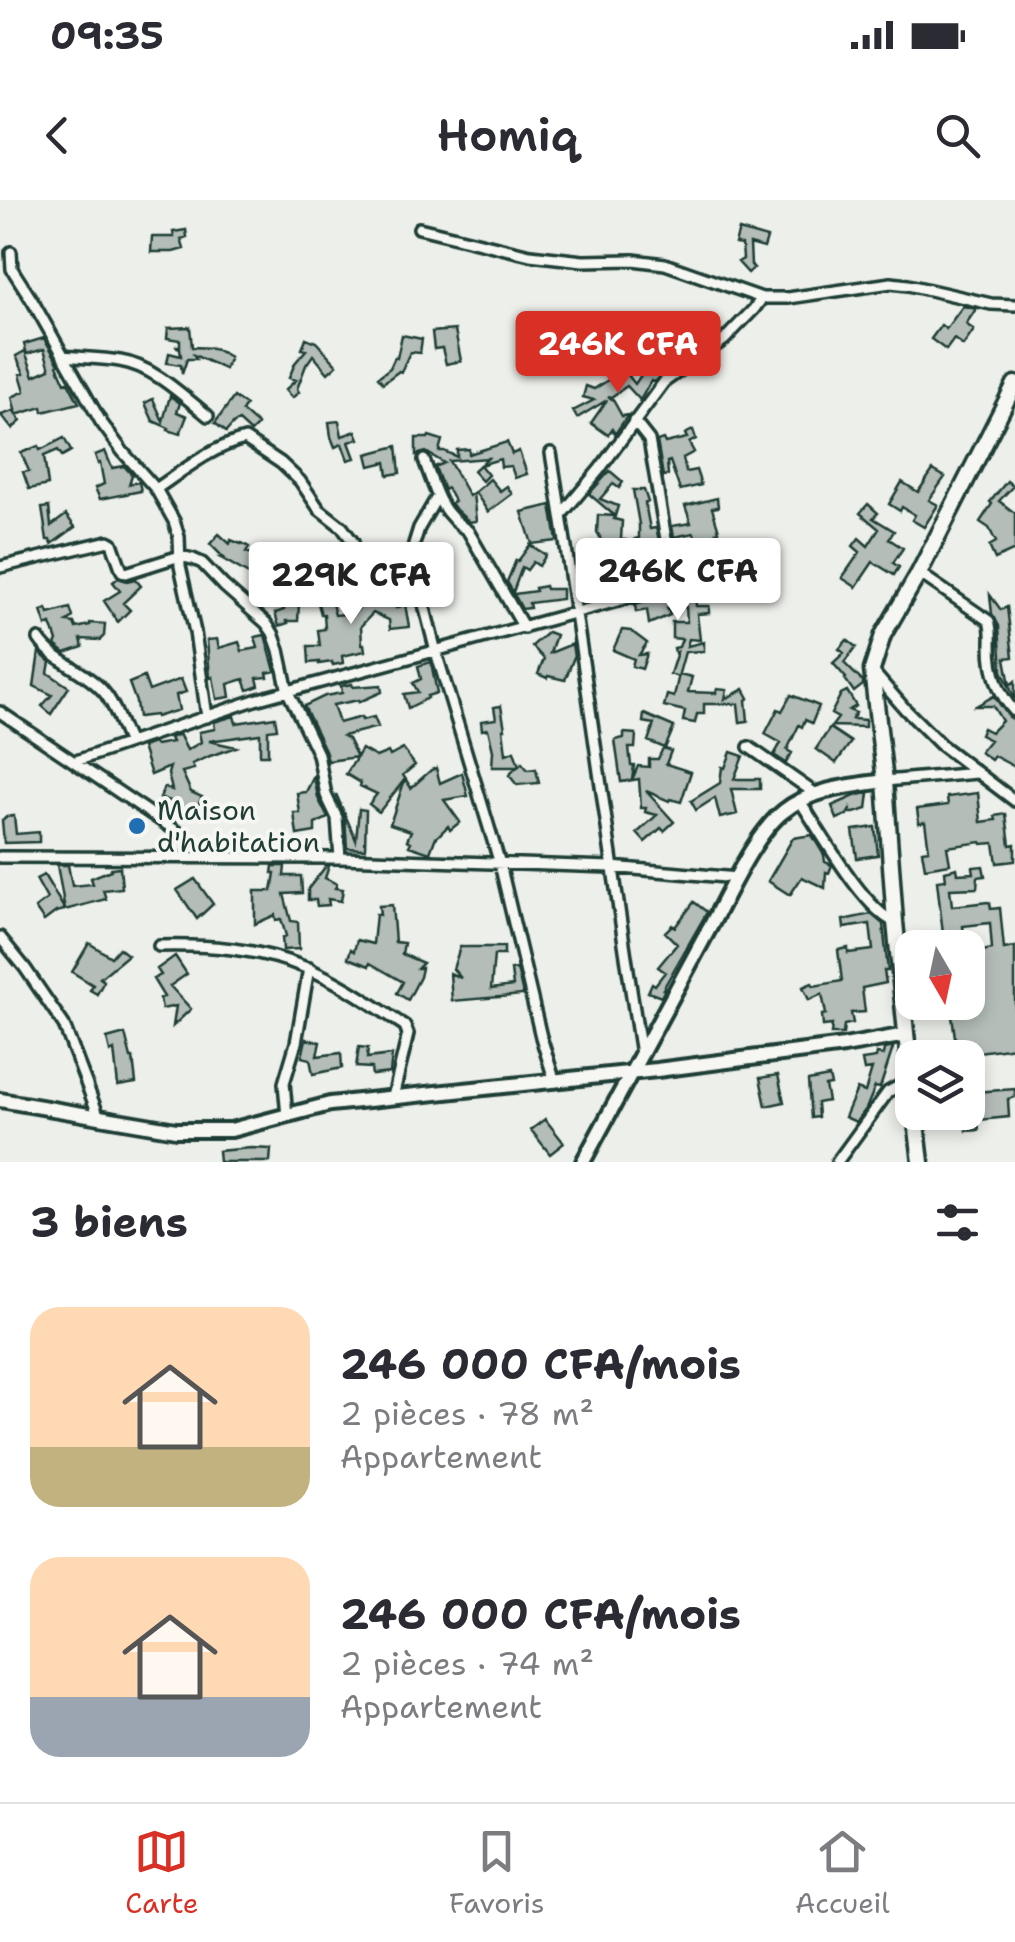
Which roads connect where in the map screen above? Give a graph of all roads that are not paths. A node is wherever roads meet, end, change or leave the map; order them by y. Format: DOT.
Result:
graph roads {
  1 [pos="419,228"];
  2 [pos="11,252"];
  3 [pos="762,298"];
  4 [pos="1015,305"];
  5 [pos="64,356"];
  6 [pos="1015,384"];
  7 [pos="208,416"];
  8 [pos="634,421"];
  9 [pos="551,454"];
  10 [pos="424,460"];
  11 [pos="156,489"];
  12 [pos="437,498"];
  13 [pos="561,515"];
  14 [pos="353,542"];
  15 [pos="180,556"];
  16 [pos="0,566"];
  17 [pos="740,571"];
  18 [pos="919,572"];
  19 [pos="687,582"];
  20 [pos="577,613"];
  21 [pos="524,628"];
  22 [pos="39,639"];
  23 [pos="436,652"];
  24 [pos="872,670"];
  25 [pos="288,692"];
  26 [pos="0,712"];
  27 [pos="1015,712"];
  28 [pos="207,716"];
  29 [pos="129,743"];
  30 [pos="749,747"];
  31 [pos="76,761"];
  32 [pos="977,773"];
  33 [pos="885,780"];
  34 [pos="816,794"];
  35 [pos="800,801"];
  36 [pos="1015,801"];
  37 [pos="0,857"];
  38 [pos="218,858"];
  39 [pos="340,858"];
  40 [pos="500,864"];
  41 [pos="611,867"];
  42 [pos="737,878"];
  43 [pos="895,922"];
  44 [pos="0,937"];
  45 [pos="159,946"];
  46 [pos="309,968"];
  47 [pos="906,1036"];
  48 [pos="906,1040"];
  49 [pos="641,1054"];
  50 [pos="631,1073"];
  51 [pos="555,1082"];
  52 [pos="895,1090"];
  53 [pos="393,1097"];
  54 [pos="0,1100"];
  55 [pos="99,1116"];
  56 [pos="286,1116"];
  57 [pos="917,1130"];
  58 [pos="583,1162"];
  59 [pos="837,1162"];
  60 [pos="921,1162"];
  1 -- 3 [label="street"];
  2 -- 5 [label="street"];
  3 -- 4 [label="street"];
  3 -- 8 [label="street"];
  5 -- 7 [label="street"];
  5 -- 11 [label="street"];
  6 -- 18 [label="main road"];
  8 -- 13 [label="street"];
  8 -- 19 [label="street"];
  9 -- 13 [label="street"];
  10 -- 12 [label="street"];
  11 -- 14 [label="street"];
  11 -- 15 [label="street"];
  12 -- 21 [label="street"];
  12 -- 23 [label="street"];
  13 -- 20 [label="street"];
  15 -- 16 [label="street"];
  15 -- 25 [label="street"];
  15 -- 28 [label="street"];
  17 -- 19 [label="street"];
  18 -- 24 [label="main road"];
  18 -- 27 [label="street"];
  19 -- 20 [label="street"];
  20 -- 21 [label="street"];
  20 -- 41 [label="street"];
  21 -- 23 [label="street"];
  22 -- 29 [label="street"];
  23 -- 25 [label="street"];
  23 -- 40 [label="street"];
  24 -- 32 [label="street"];
  24 -- 33 [label="main road"];
  25 -- 28 [label="street"];
  25 -- 39 [label="street"];
  26 -- 31 [label="street"];
  28 -- 29 [label="street"];
  29 -- 31 [label="street"];
  30 -- 34 [label="street"];
  31 -- 38 [label="street"];
  32 -- 33 [label="street"];
  32 -- 36 [label="street"];
  33 -- 34 [label="main road"];
  33 -- 43 [label="main road"];
  34 -- 35 [label="main road"];
  35 -- 42 [label="main road"];
  35 -- 43 [label="street"];
  37 -- 38 [label="street"];
  38 -- 39 [label="street"];
  39 -- 40 [label="street"];
  40 -- 41 [label="street"];
  40 -- 51 [label="street"];
  41 -- 42 [label="street"];
  41 -- 49 [label="street"];
  42 -- 49 [label="main road"];
  43 -- 47 [label="main road"];
  44 -- 55 [label="street"];
  45 -- 46 [label="street"];
  46 -- 53 [label="street"];
  46 -- 56 [label="street"];
  47 -- 48 [label="main road"];
  47 -- 50 [label="main road"];
  49 -- 50 [label="main road"];
  50 -- 51 [label="main road"];
  50 -- 58 [label="main road"];
  51 -- 53 [label="main road"];
  52 -- 59 [label="street"];
  53 -- 56 [label="main road"];
  54 -- 55 [label="main road"];
  55 -- 56 [label="main road"];
  57 -- 60 [label="main road"];
}
